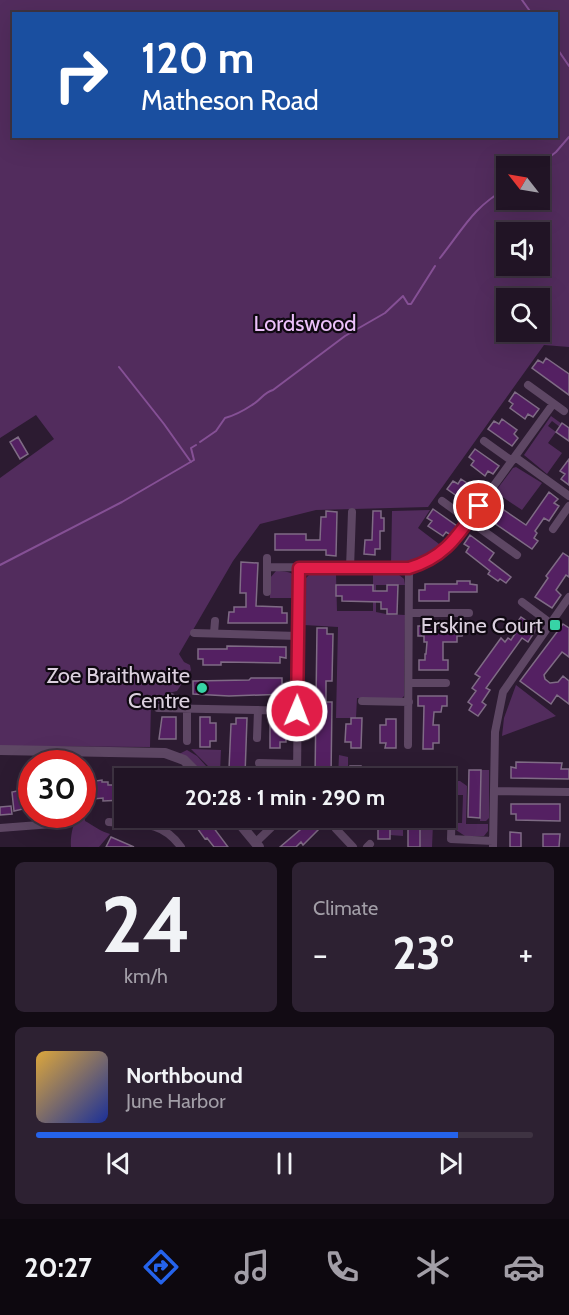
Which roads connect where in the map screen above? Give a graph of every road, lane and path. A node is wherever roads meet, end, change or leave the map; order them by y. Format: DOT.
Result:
graph roads {
  1 [pos="528,385"];
  2 [pos="553,404"];
  3 [pos="564,411"];
  4 [pos="484,441"];
  5 [pos="513,459"];
  6 [pos="569,496"];
  7 [pos="442,501"];
  8 [pos="569,506"];
  9 [pos="352,512"];
  10 [pos="469,520"];
  11 [pos="553,529"];
  12 [pos="517,555"];
  13 [pos="299,568"];
  14 [pos="350,568"];
  15 [pos="409,568"];
  16 [pos="267,592"];
  17 [pos="568,600"];
  18 [pos="522,602"];
  19 [pos="409,613"];
  20 [pos="469,613"];
  21 [pos="214,621"];
  22 [pos="550,623"];
  23 [pos="194,633"];
  24 [pos="214,633"];
  25 [pos="298,636"];
  26 [pos="409,683"];
  27 [pos="446,683"];
  28 [pos="171,697"];
  29 [pos="362,701"];
  30 [pos="409,702"];
  31 [pos="158,708"];
  32 [pos="171,708"];
  33 [pos="187,709"];
  34 [pos="258,710"];
  35 [pos="297,711"];
  36 [pos="257,738"];
  37 [pos="187,741"];
  38 [pos="408,745"];
  39 [pos="0,750"];
  40 [pos="259,764"];
  41 [pos="297,764"];
  42 [pos="192,768"];
  43 [pos="297,768"];
  44 [pos="494,791"];
  45 [pos="569,792"];
  46 [pos="110,822"];
  47 [pos="18,827"];
  48 [pos="0,828"];
  49 [pos="243,828"];
  50 [pos="272,828"];
  51 [pos="451,828"];
  52 [pos="336,829"];
  53 [pos="493,844"];
  54 [pos="257,845"];
  55 [pos="181,847"];
  56 [pos="353,847"];
  1 -- 2 [label="street"];
  2 -- 3 [label="street"];
  2 -- 5 [label="street"];
  4 -- 5 [label="street"];
  5 -- 6 [label="street"];
  5 -- 10 [label="street"];
  7 -- 10 [label="street"];
  8 -- 11 [label="street"];
  9 -- 14 [label="street"];
  10 -- 12 [label="street"];
  10 -- 15 [label="street"];
  13 -- 14 [label="street"];
  13 -- 16 [label="street"];
  13 -- 25 [label="street"];
  14 -- 15 [label="street"];
  15 -- 19 [label="street"];
  17 -- 22 [label="street"];
  18 -- 22 [label="street"];
  19 -- 20 [label="street"];
  19 -- 26 [label="street"];
  21 -- 24 [label="street"];
  22 -- 44 [label="street"];
  23 -- 24 [label="street"];
  24 -- 25 [label="street"];
  25 -- 35 [label="street"];
  26 -- 27 [label="street"];
  26 -- 30 [label="street"];
  28 -- 32 [label="street"];
  29 -- 30 [label="street"];
  30 -- 38 [label="street"];
  31 -- 32 [label="street"];
  32 -- 33 [label="street"];
  33 -- 34 [label="street"];
  33 -- 37 [label="street"];
  34 -- 35 [label="street"];
  34 -- 36 [label="street"];
  35 -- 41 [label="street"];
  39 -- 42 [label="street"];
  40 -- 41 [label="street"];
  41 -- 43 [label="street"];
  44 -- 45 [label="street"];
  44 -- 53 [label="street"];
  46 -- 55 [label="street"];
  47 -- 48 [label="street"];
  49 -- 54 [label="street"];
  50 -- 54 [label="street"];
  51 -- 53 [label="street"];
  52 -- 56 [label="street"];
}
